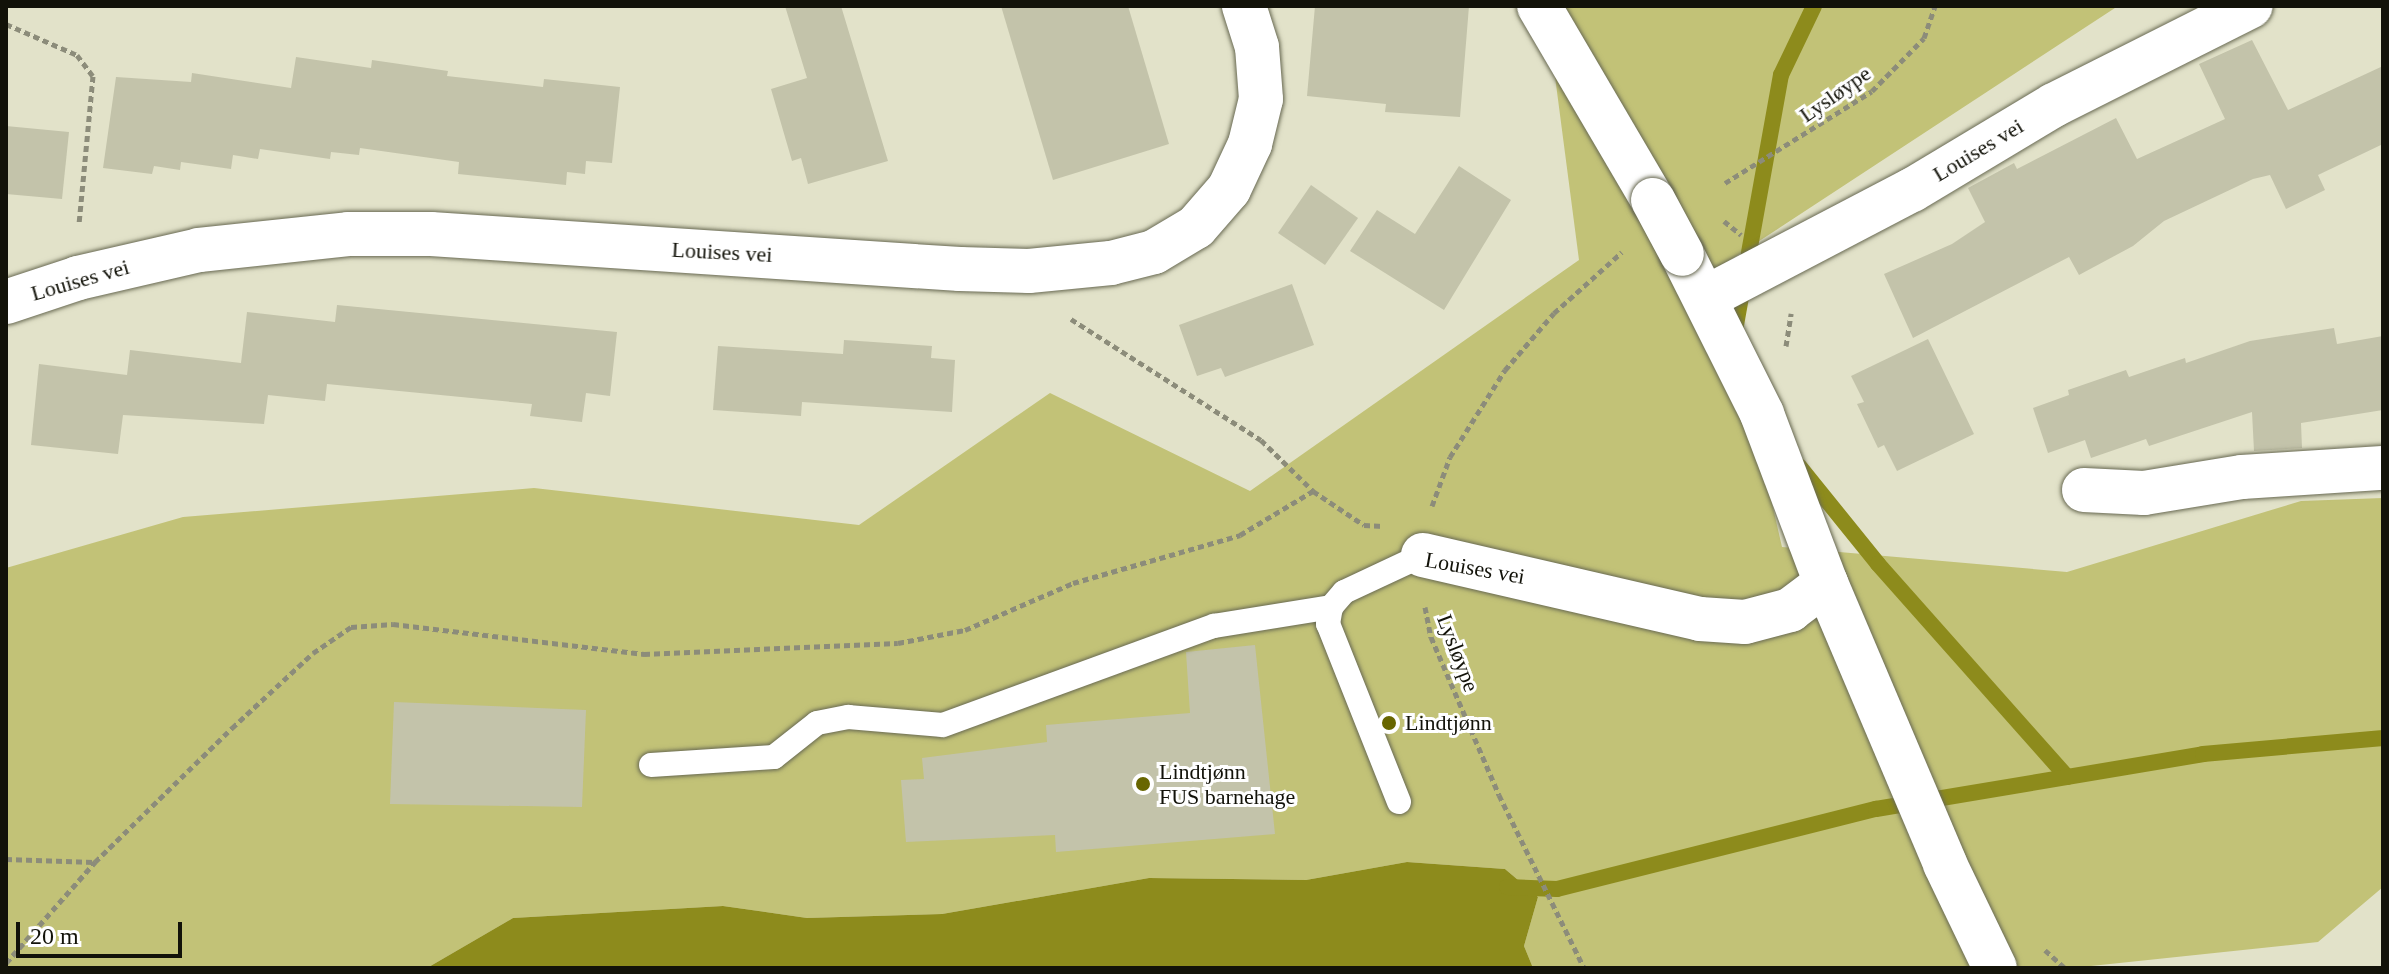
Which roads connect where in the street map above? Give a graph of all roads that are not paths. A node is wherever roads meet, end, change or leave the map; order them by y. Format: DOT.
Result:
graph roads {
  1 [pos="1244,6"];
  2 [pos="1539,6"];
  3 [pos="2251,6"];
  4 [pos="1707,297"];
  5 [pos="6,302"];
  6 [pos="2383,468"];
  7 [pos="2084,490"];
  8 [pos="1425,542"];
  9 [pos="1826,583"];
  10 [pos="1331,607"];
  11 [pos="651,765"];
  12 [pos="1399,802"];
  13 [pos="1995,968"];
  1 -- 5 [label="street, Louises vei"];
  2 -- 4 [label="street, bridge"];
  3 -- 4 [label="street, Louises vei"];
  4 -- 9 [label="street"];
  6 -- 7 [label="street"];
  8 -- 9 [label="street, Louises vei"];
  8 -- 10 [label="lane, Louises vei"];
  9 -- 13 [label="street"];
  10 -- 11 [label="lane"];
  10 -- 12 [label="lane"];
}
